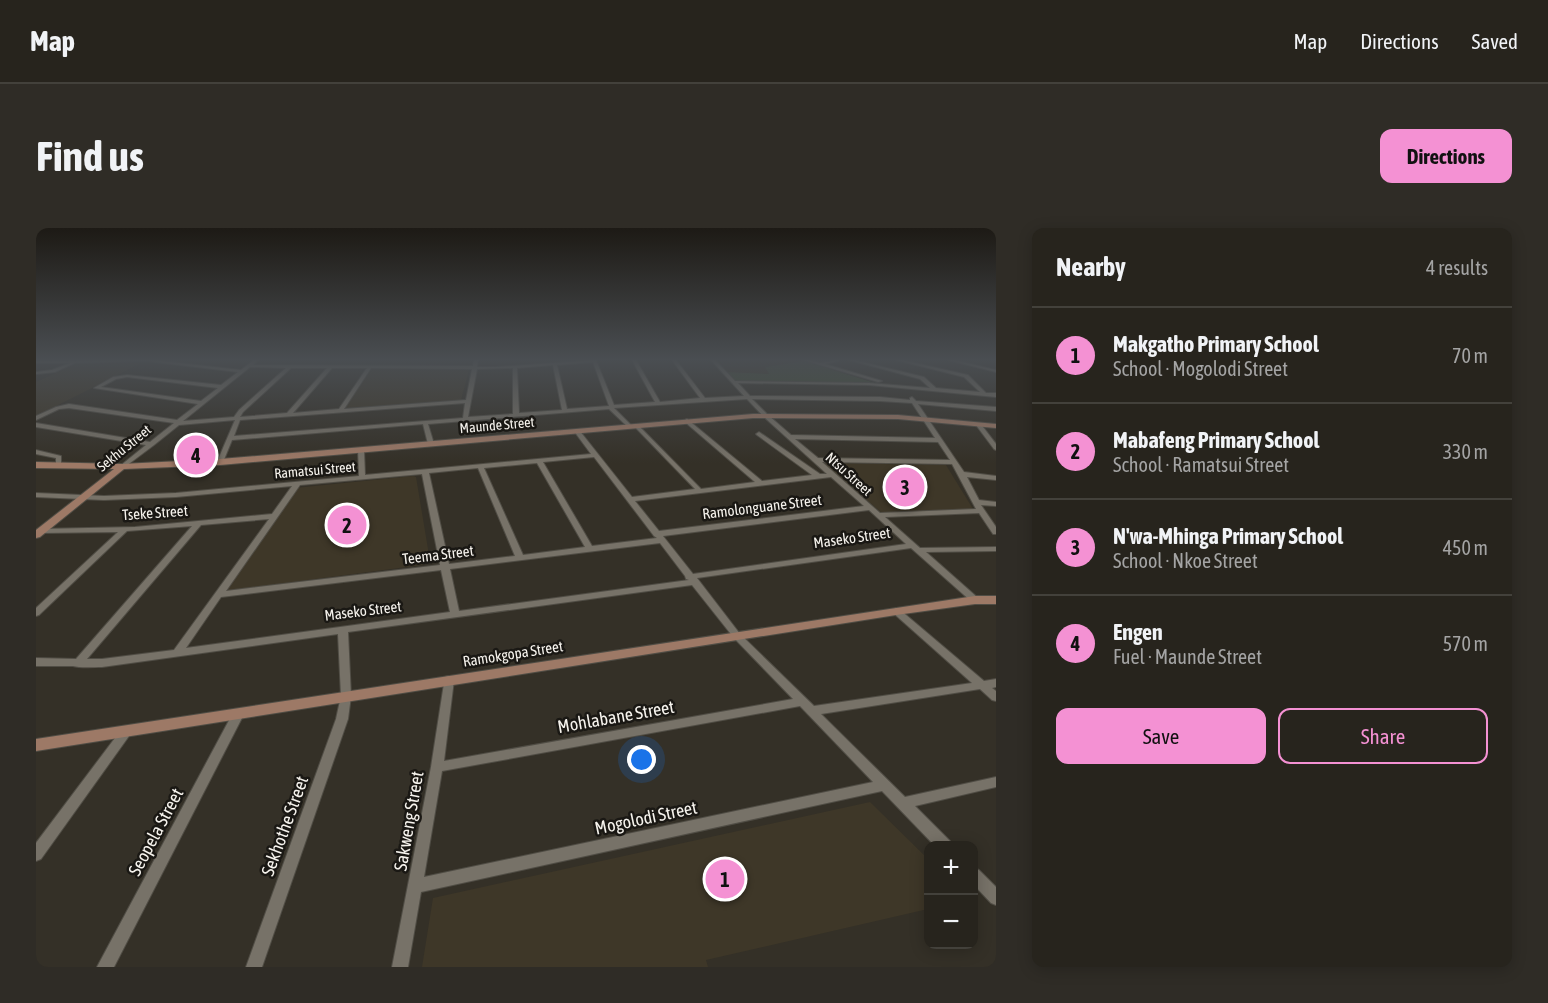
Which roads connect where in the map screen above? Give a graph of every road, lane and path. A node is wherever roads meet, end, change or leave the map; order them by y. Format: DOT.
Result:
graph roads {
  1 [pos="138,394"];
  2 [pos="213,394"];
  3 [pos="259,394"];
  4 [pos="306,394"];
  5 [pos="351,394"];
  6 [pos="468,394"];
  7 [pos="516,394"];
  8 [pos="561,394"];
  9 [pos="606,394"];
  10 [pos="653,394"];
  11 [pos="700,394"];
  12 [pos="745,394"];
  13 [pos="910,394"];
  14 [pos="747,397"];
  15 [pos="703,399"];
  16 [pos="467,401"];
  17 [pos="913,401"];
  18 [pos="202,403"];
  19 [pos="658,403"];
  20 [pos="611,407"];
  21 [pos="996,409"];
  22 [pos="340,411"];
  23 [pos="564,411"];
  24 [pos="288,415"];
  25 [pos="516,415"];
  26 [pos="766,416"];
  27 [pos="36,418"];
  28 [pos="465,418"];
  29 [pos="237,419"];
  30 [pos="924,419"];
  31 [pos="687,421"];
  32 [pos="179,422"];
  33 [pos="425,422"];
  34 [pos="978,424"];
  35 [pos="36,425"];
  36 [pos="633,426"];
  37 [pos="996,426"];
  38 [pos="577,431"];
  39 [pos="759,434"];
  40 [pos="790,437"];
  41 [pos="231,438"];
  42 [pos="939,440"];
  43 [pos="152,444"];
  44 [pos="430,444"];
  45 [pos="996,448"];
  46 [pos="361,450"];
  47 [pos="36,452"];
  48 [pos="596,455"];
  49 [pos="816,460"];
  50 [pos="539,461"];
  51 [pos="220,462"];
  52 [pos="954,462"];
  53 [pos="36,465"];
  54 [pos="58,465"];
  55 [pos="480,466"];
  56 [pos="122,467"];
  57 [pos="425,471"];
  58 [pos="962,474"];
  59 [pos="832,475"];
  60 [pos="362,477"];
  61 [pos="819,477"];
  62 [pos="996,478"];
  63 [pos="759,483"];
  64 [pos="297,484"];
  65 [pos="699,490"];
  66 [pos="36,495"];
  67 [pos="84,498"];
  68 [pos="630,499"];
  69 [pos="977,502"];
  70 [pos="996,504"];
  71 [pos="870,508"];
  72 [pos="981,511"];
  73 [pos="879,515"];
  74 [pos="273,516"];
  75 [pos="199,523"];
  76 [pos="125,529"];
  77 [pos="996,532"];
  78 [pos="38,533"];
  79 [pos="659,537"];
  80 [pos="916,548"];
  81 [pos="590,549"];
  82 [pos="996,549"];
  83 [pos="520,558"];
  84 [pos="443,568"];
  85 [pos="691,580"];
  86 [pos="218,595"];
  87 [pos="975,600"];
  88 [pos="996,600"];
  89 [pos="896,611"];
  90 [pos="36,613"];
  91 [pos="455,615"];
  92 [pos="343,628"];
  93 [pos="736,636"];
  94 [pos="178,652"];
  95 [pos="36,662"];
  96 [pos="77,664"];
  97 [pos="449,680"];
  98 [pos="996,683"];
  99 [pos="981,684"];
  100 [pos="346,696"];
  101 [pos="996,697"];
  102 [pos="801,702"];
  103 [pos="811,711"];
  104 [pos="238,714"];
  105 [pos="124,733"];
  106 [pos="36,745"];
  107 [pos="437,767"];
  108 [pos="996,782"];
  109 [pos="884,785"];
  110 [pos="903,803"];
  111 [pos="940,841"];
  112 [pos="36,855"];
  113 [pos="978,879"];
  114 [pos="416,886"];
  115 [pos="996,898"];
  116 [pos="105,967"];
  117 [pos="254,967"];
  118 [pos="400,967"];
  1 -- 18 [label="street"];
  2 -- 18 [label="street, Sekhu Street"];
  3 -- 29 [label="street"];
  4 -- 24 [label="street"];
  5 -- 22 [label="street"];
  6 -- 16 [label="street"];
  7 -- 25 [label="street"];
  8 -- 23 [label="street"];
  9 -- 20 [label="street"];
  10 -- 19 [label="street"];
  11 -- 15 [label="street"];
  12 -- 14 [label="street, Ntsu Street"];
  13 -- 17 [label="street"];
  14 -- 15 [label="street"];
  14 -- 17 [label="street"];
  14 -- 26 [label="street, Ntsu Street"];
  15 -- 19 [label="street"];
  16 -- 22 [label="street"];
  16 -- 28 [label="street"];
  17 -- 21 [label="street"];
  17 -- 30 [label="street"];
  18 -- 32 [label="street, Sekhu Street"];
  19 -- 20 [label="street"];
  20 -- 23 [label="street"];
  20 -- 36 [label="street"];
  22 -- 24 [label="street"];
  23 -- 25 [label="street"];
  24 -- 29 [label="street"];
  25 -- 28 [label="street"];
  26 -- 30 [label="street, Maunde Street"];
  26 -- 31 [label="street, Maunde Street"];
  26 -- 40 [label="street, Ntsu Street"];
  27 -- 32 [label="street"];
  28 -- 33 [label="street"];
  29 -- 32 [label="street"];
  29 -- 41 [label="street"];
  30 -- 34 [label="street, Maunde Street"];
  30 -- 42 [label="street"];
  31 -- 36 [label="street, Maunde Street"];
  31 -- 63 [label="street"];
  32 -- 43 [label="street, Sekhu Street"];
  33 -- 41 [label="street"];
  33 -- 44 [label="street"];
  34 -- 37 [label="street, Maunde Street"];
  34 -- 45 [label="street"];
  35 -- 43 [label="street"];
  36 -- 38 [label="street, Maunde Street"];
  36 -- 65 [label="street"];
  38 -- 44 [label="street, Maunde Street"];
  38 -- 48 [label="street"];
  39 -- 61 [label="street, Ntsu Street"];
  40 -- 42 [label="street"];
  40 -- 49 [label="street, Ntsu Street"];
  41 -- 51 [label="street"];
  42 -- 52 [label="street"];
  43 -- 56 [label="street, Sekhu Street"];
  44 -- 46 [label="street, Maunde Street"];
  46 -- 51 [label="street, Maunde Street"];
  46 -- 60 [label="street"];
  47 -- 54 [label="street"];
  48 -- 50 [label="street, Ramatsui Street"];
  48 -- 68 [label="street"];
  49 -- 52 [label="street"];
  49 -- 59 [label="street, Ntsu Street"];
  50 -- 55 [label="street, Ramatsui Street"];
  50 -- 81 [label="street"];
  51 -- 56 [label="street, Maunde Street"];
  52 -- 58 [label="street"];
  53 -- 54 [label="street, Maunde Street"];
  54 -- 56 [label="street, Maunde Street"];
  55 -- 57 [label="street, Ramatsui Street"];
  55 -- 83 [label="street"];
  56 -- 67 [label="street, Sekhu Street"];
  57 -- 60 [label="street, Ramatsui Street"];
  57 -- 84 [label="street"];
  58 -- 62 [label="street"];
  58 -- 69 [label="street"];
  59 -- 61 [label="street"];
  59 -- 71 [label="street, Ntsu Street"];
  60 -- 64 [label="street, Ramatsui Street"];
  61 -- 63 [label="street"];
  63 -- 65 [label="street"];
  64 -- 67 [label="street, Ramatsui Street"];
  64 -- 74 [label="street"];
  65 -- 68 [label="street"];
  66 -- 67 [label="street, Ramatsui Street"];
  67 -- 78 [label="street, Sekhu Street"];
  68 -- 79 [label="street"];
  69 -- 70 [label="street"];
  69 -- 72 [label="street"];
  71 -- 73 [label="street, Ntsu Street"];
  71 -- 79 [label="street, Ramolonguane Street"];
  72 -- 73 [label="street"];
  72 -- 77 [label="street"];
  73 -- 80 [label="street, Ntsu Street"];
  74 -- 75 [label="street, Tseke Street"];
  74 -- 86 [label="street"];
  75 -- 76 [label="street, Tseke Street"];
  75 -- 96 [label="street"];
  76 -- 78 [label="street, Tseke Street"];
  76 -- 90 [label="street"];
  79 -- 81 [label="street, Teema Street"];
  79 -- 85 [label="street"];
  80 -- 82 [label="street, Maseko Street"];
  80 -- 85 [label="street, Maseko Street"];
  80 -- 87 [label="street, Ntsu Street"];
  81 -- 83 [label="street, Teema Street"];
  83 -- 84 [label="street, Teema Street"];
  84 -- 86 [label="street, Teema Street"];
  84 -- 91 [label="street"];
  85 -- 91 [label="street, Maseko Street"];
  85 -- 93 [label="street"];
  86 -- 94 [label="street"];
  87 -- 88 [label="street, Ramokgopa Street"];
  87 -- 89 [label="street, Ramokgopa Street"];
  89 -- 93 [label="street, Ramokgopa Street"];
  89 -- 99 [label="street"];
  91 -- 92 [label="street, Maseko Street"];
  92 -- 94 [label="street, Maseko Street"];
  92 -- 100 [label="street, Sekhothe Street"];
  93 -- 97 [label="street, Ramokgopa Street"];
  93 -- 102 [label="street"];
  94 -- 96 [label="street, Maseko Street"];
  95 -- 96 [label="street, Maseko Street"];
  97 -- 100 [label="street, Ramokgopa Street"];
  97 -- 107 [label="street, Sakweng Street"];
  98 -- 99 [label="street"];
  99 -- 101 [label="street"];
  99 -- 103 [label="street"];
  100 -- 104 [label="street, Ramokgopa Street"];
  100 -- 117 [label="street, Sekhothe Street"];
  102 -- 103 [label="street"];
  102 -- 107 [label="street, Mohlabane Street"];
  103 -- 109 [label="street"];
  104 -- 105 [label="street, Ramokgopa Street"];
  104 -- 116 [label="street, Seopela Street"];
  105 -- 106 [label="street, Ramokgopa Street"];
  105 -- 112 [label="street"];
  107 -- 114 [label="street, Sakweng Street"];
  108 -- 110 [label="street"];
  109 -- 110 [label="street"];
  109 -- 114 [label="street, Mogolodi Street"];
  110 -- 111 [label="street"];
  113 -- 115 [label="street"];
  114 -- 118 [label="street, Sakweng Street"];
}
